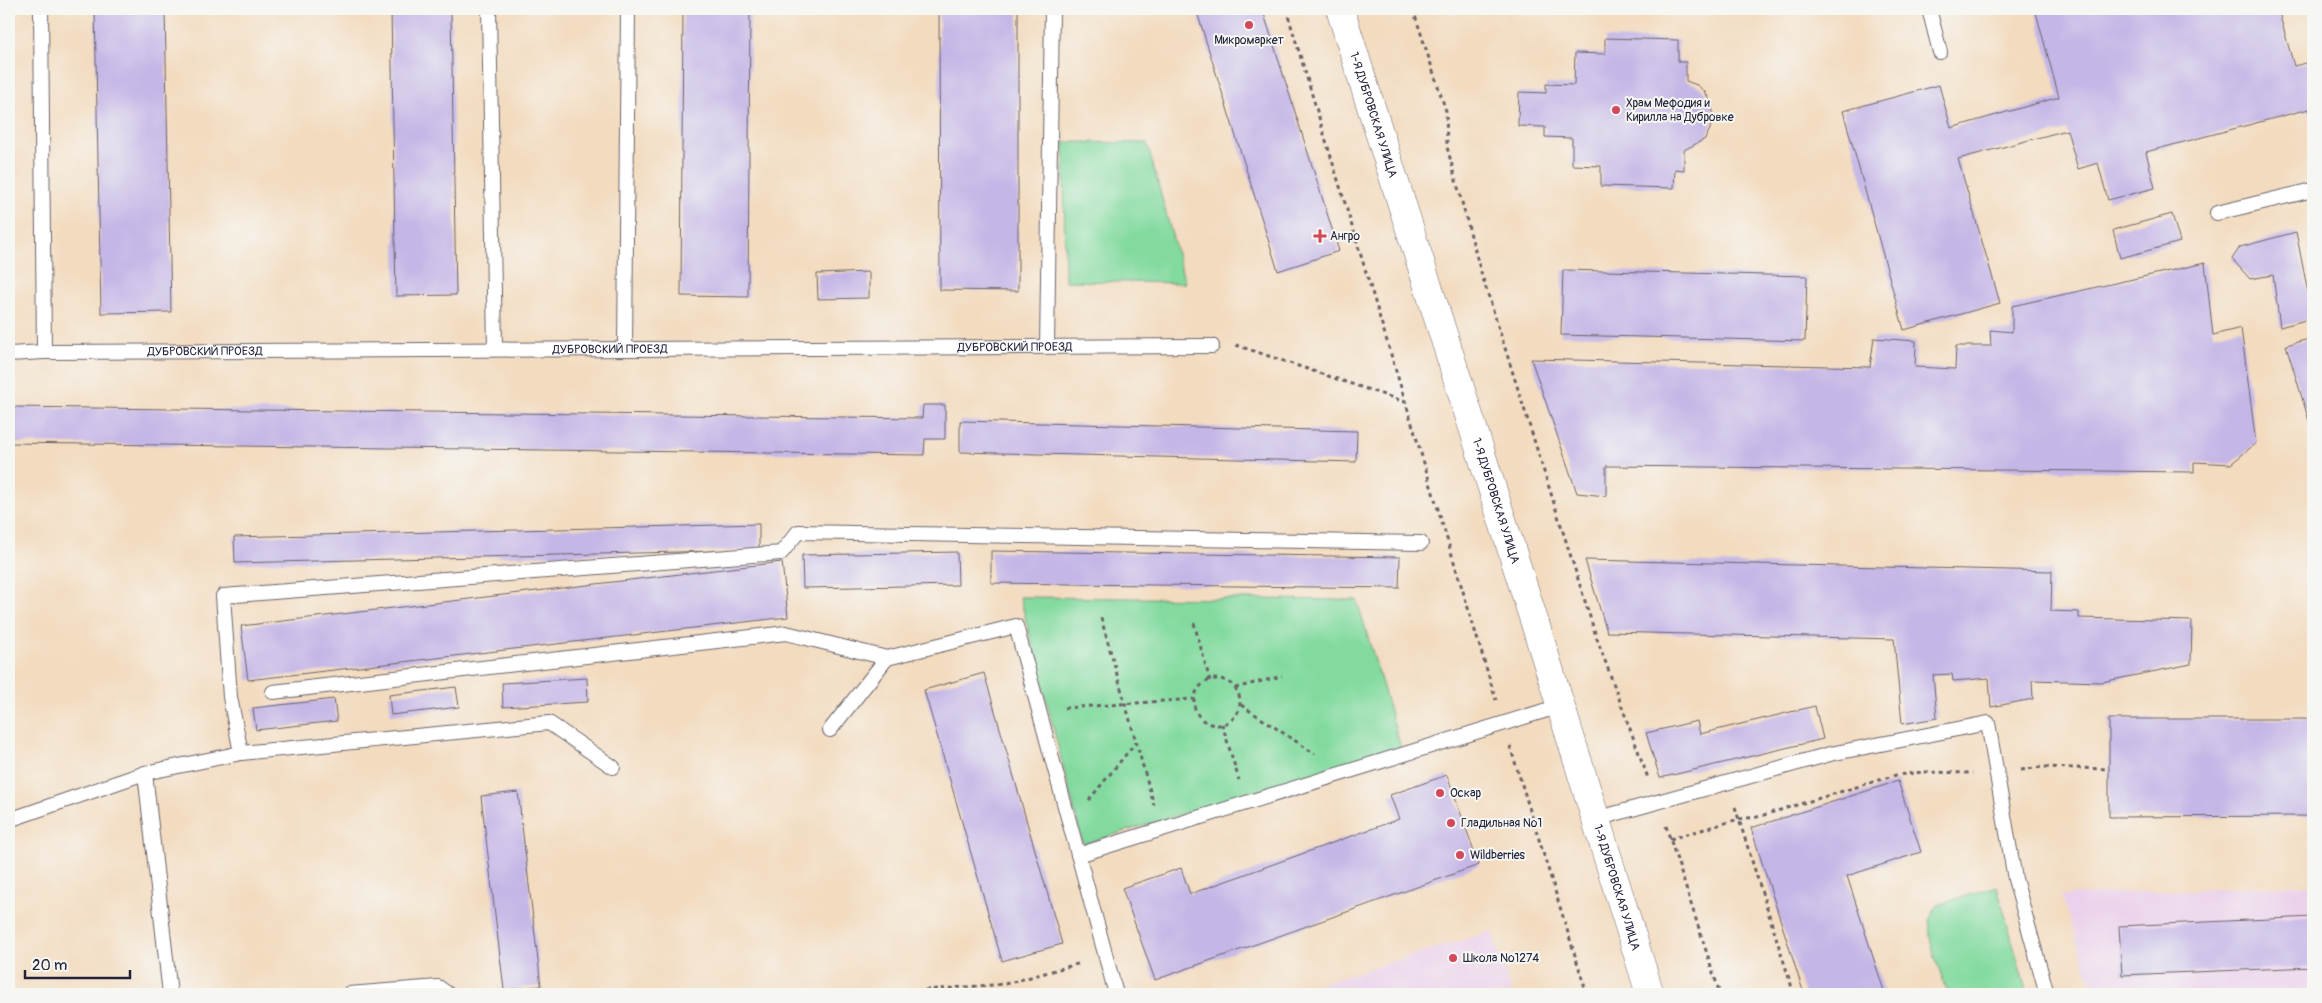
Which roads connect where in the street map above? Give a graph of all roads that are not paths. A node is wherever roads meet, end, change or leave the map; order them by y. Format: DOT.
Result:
graph roads {
  1 [pos="41,9"];
  2 [pos="489,9"];
  3 [pos="628,9"];
  4 [pos="1052,9"];
  5 [pos="1340,9"];
  6 [pos="1929,9"];
  7 [pos="1940,52"];
  8 [pos="2313,190"];
  9 [pos="2217,213"];
  10 [pos="1047,346"];
  11 [pos="1212,346"];
  12 [pos="495,349"];
  13 [pos="625,349"];
  14 [pos="44,352"];
  15 [pos="9,354"];
  16 [pos="1421,543"];
  17 [pos="887,658"];
  18 [pos="273,692"];
  19 [pos="1560,706"];
  20 [pos="830,730"];
  21 [pos="241,753"];
  22 [pos="613,767"];
  23 [pos="145,773"];
  24 [pos="1596,819"];
  25 [pos="9,820"];
  26 [pos="1078,855"];
  27 [pos="170,994"];
  28 [pos="349,994"];
  29 [pos="448,994"];
  30 [pos="1116,994"];
  31 [pos="1650,994"];
  32 [pos="2047,994"];
  1 -- 14 [label="lane"];
  2 -- 12 [label="lane"];
  3 -- 13 [label="lane"];
  4 -- 10 [label="lane"];
  5 -- 19 [label="main road, 1-Я ДУБРОВСКАЯ УЛИЦА"];
  6 -- 7 [label="lane"];
  8 -- 9 [label="lane"];
  10 -- 11 [label="lane, ДУБРОВСКИЙ ПРОЕЗД"];
  10 -- 13 [label="lane, ДУБРОВСКИЙ ПРОЕЗД"];
  12 -- 13 [label="lane, ДУБРОВСКИЙ ПРОЕЗД"];
  12 -- 14 [label="lane, ДУБРОВСКИЙ ПРОЕЗД"];
  14 -- 15 [label="lane, ДУБРОВСКИЙ ПРОЕЗД"];
  16 -- 21 [label="lane"];
  17 -- 18 [label="lane"];
  17 -- 20 [label="lane"];
  17 -- 26 [label="lane"];
  19 -- 24 [label="main road, 1-Я ДУБРОВСКАЯ УЛИЦА"];
  19 -- 26 [label="lane"];
  21 -- 22 [label="lane"];
  21 -- 23 [label="lane"];
  23 -- 25 [label="lane"];
  23 -- 27 [label="lane"];
  24 -- 31 [label="main road, 1-Я ДУБРОВСКАЯ УЛИЦА"];
  24 -- 32 [label="lane"];
  26 -- 30 [label="lane"];
  28 -- 29 [label="lane"];
}
